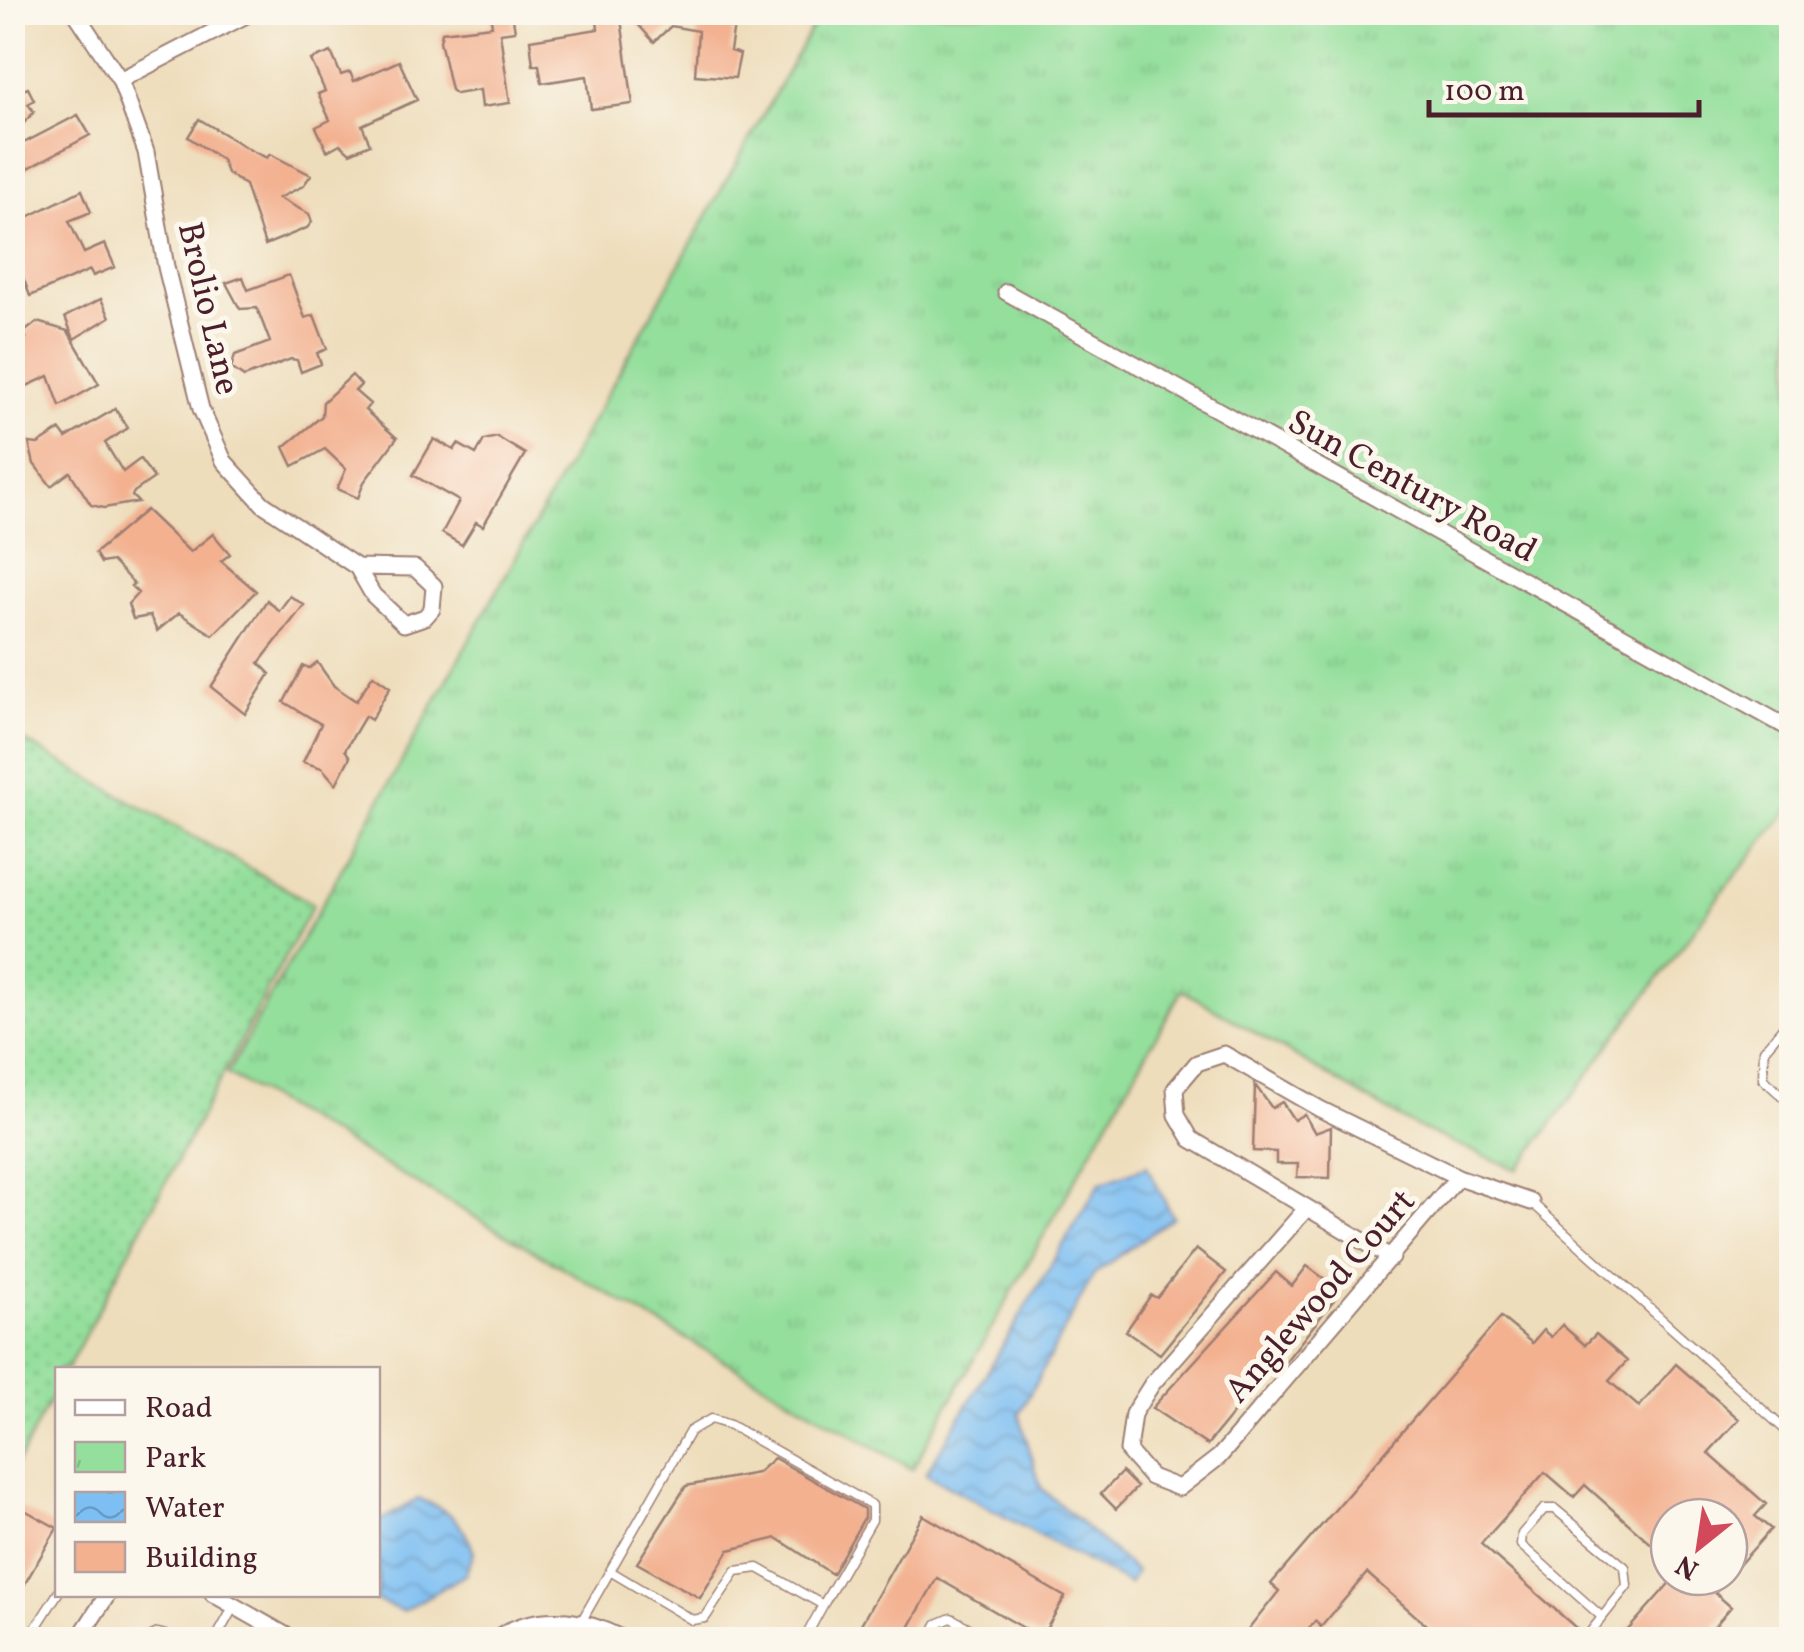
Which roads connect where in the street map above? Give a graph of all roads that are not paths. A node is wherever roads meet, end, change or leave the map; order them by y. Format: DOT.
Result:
graph roads {
  1 [pos="76,12"];
  2 [pos="252,12"];
  3 [pos="120,80"];
  4 [pos="1006,292"];
  5 [pos="358,567"];
  6 [pos="1792,730"];
  7 [pos="1792,1016"];
  8 [pos="1788,1025"];
  9 [pos="1792,1105"];
  10 [pos="1458,1177"];
  11 [pos="1532,1202"];
  12 [pos="1305,1210"];
  13 [pos="1392,1258"];
  14 [pos="1792,1436"];
  15 [pos="610,1571"];
  16 [pos="55,1597"];
  17 [pos="106,1597"];
  18 [pos="218,1597"];
  19 [pos="823,1605"];
  20 [pos="234,1606"];
  21 [pos="1602,1618"];
  22 [pos="581,1622"];
  23 [pos="28,1640"];
  24 [pos="78,1640"];
  25 [pos="143,1640"];
  26 [pos="184,1640"];
  27 [pos="215,1640"];
  28 [pos="294,1640"];
  29 [pos="494,1640"];
  30 [pos="624,1640"];
  31 [pos="804,1640"];
  32 [pos="929,1640"];
  33 [pos="991,1640"];
  34 [pos="1584,1640"];
  1 -- 3 [label="street, Brolio Lane"];
  2 -- 3 [label="street"];
  3 -- 5 [label="street, Brolio Lane"];
  4 -- 6 [label="street, Sun Century Road"];
  5 -- 5 [label="street, Brolio Lane"];
  7 -- 8 [label="lane"];
  8 -- 9 [label="lane"];
  10 -- 11 [label="street, Anglewood Court"];
  10 -- 12 [label="street"];
  10 -- 13 [label="street, Anglewood Court"];
  11 -- 14 [label="lane, Anglewood Court"];
  12 -- 13 [label="street"];
  12 -- 13 [label="street, Anglewood Court"];
  15 -- 19 [label="lane"];
  15 -- 19 [label="lane"];
  15 -- 22 [label="lane"];
  16 -- 23 [label="lane"];
  17 -- 24 [label="street"];
  18 -- 20 [label="street"];
  19 -- 31 [label="lane"];
  20 -- 27 [label="lane"];
  20 -- 28 [label="street"];
  21 -- 21 [label="lane"];
  21 -- 34 [label="lane"];
  22 -- 29 [label="street"];
  22 -- 30 [label="street"];
  25 -- 26 [label="lane"];
  32 -- 33 [label="lane"];
}
